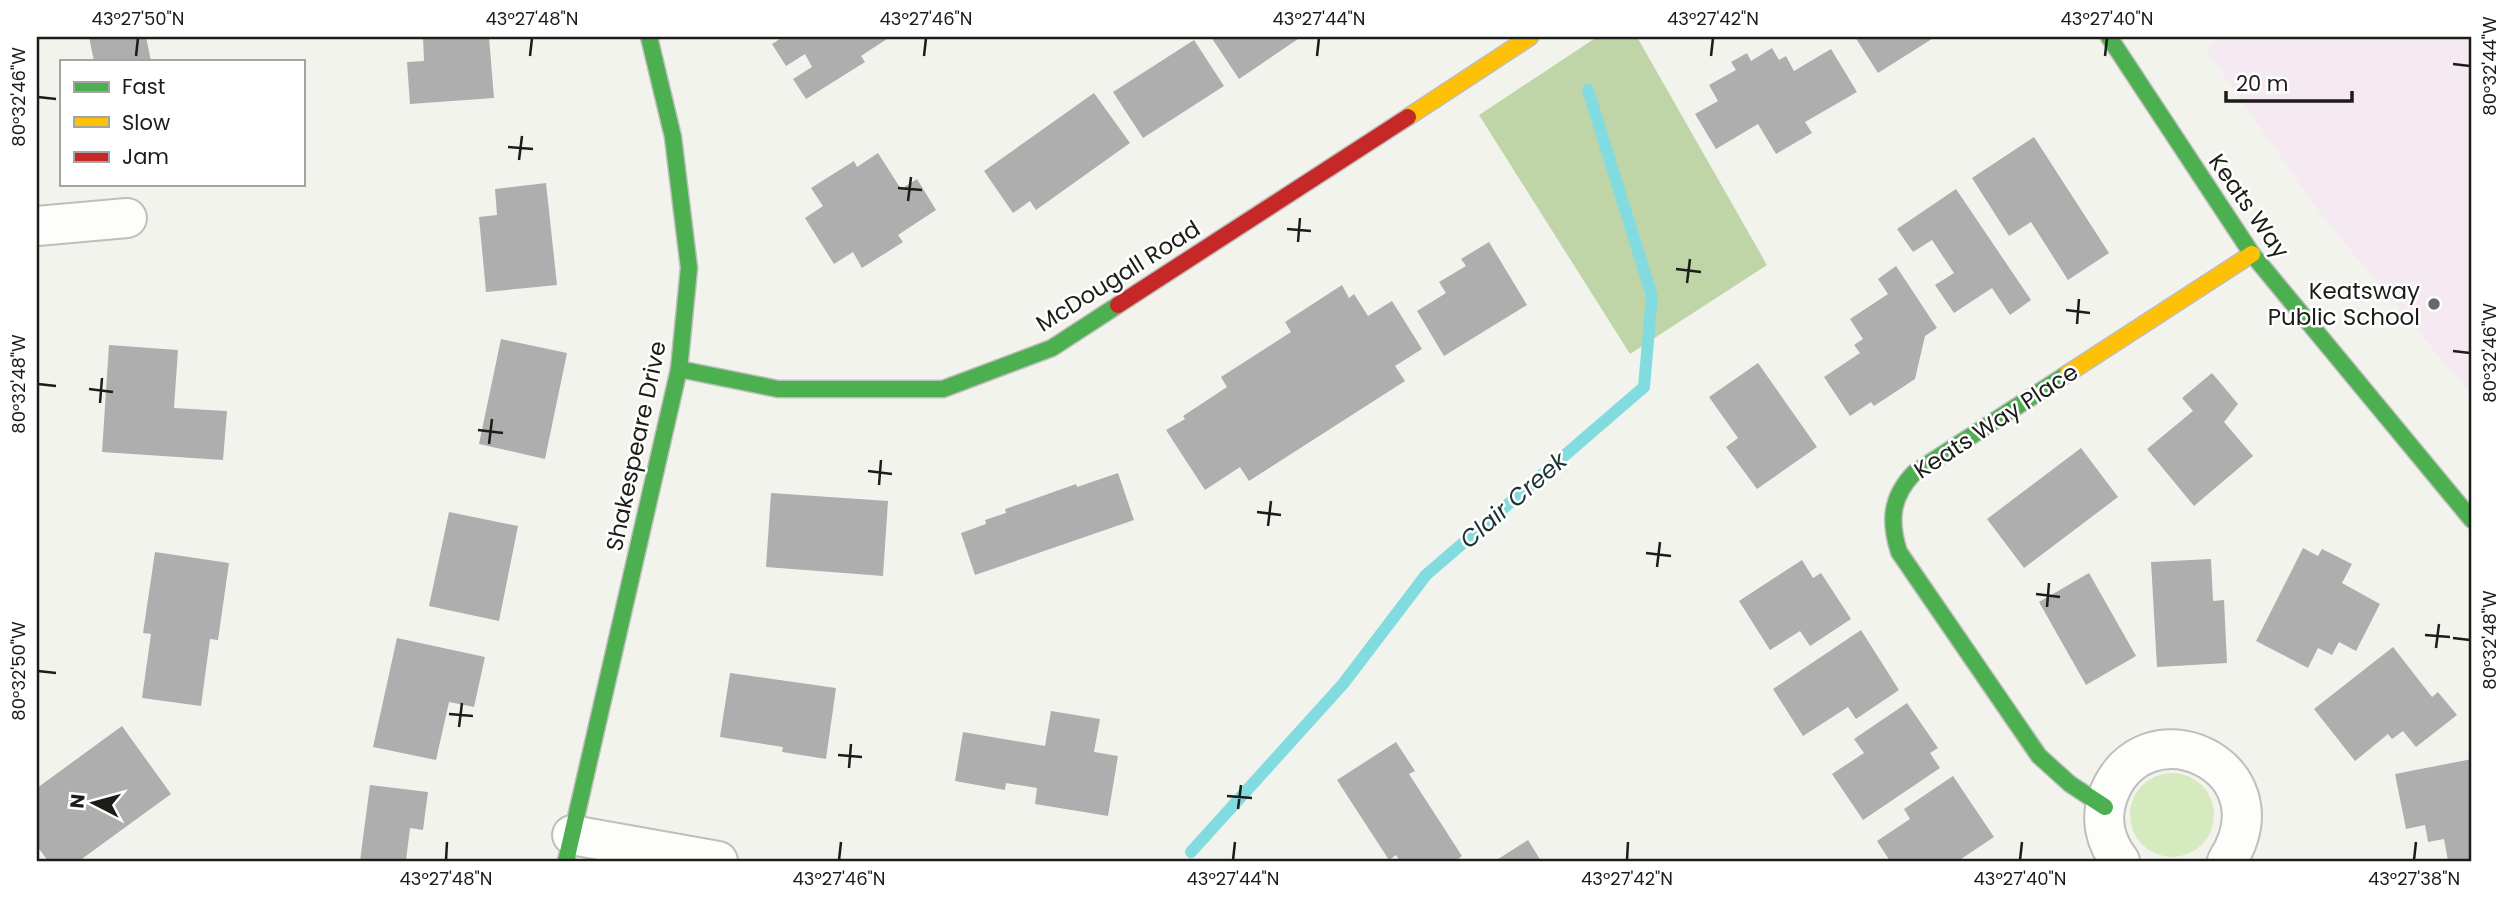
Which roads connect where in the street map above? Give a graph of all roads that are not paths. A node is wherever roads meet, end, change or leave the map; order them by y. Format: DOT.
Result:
graph roads {
  1 [pos="649,37"];
  2 [pos="1530,37"];
  3 [pos="2109,37"];
  4 [pos="127,218"];
  5 [pos="37,226"];
  6 [pos="2252,254"];
  7 [pos="680,369"];
  8 [pos="2472,520"];
  9 [pos="2105,807"];
  10 [pos="569,848"];
  11 [pos="718,861"];
  12 [pos="2120,861"];
  13 [pos="2227,861"];
  1 -- 7 [label="street, Shakespeare Drive"];
  2 -- 7 [label="street, McDougall Road"];
  3 -- 6 [label="street, Keats Way"];
  4 -- 5 [label="street"];
  6 -- 8 [label="street, Keats Way"];
  6 -- 9 [label="street, Keats Way Place"];
  7 -- 10 [label="street, Shakespeare Drive"];
  9 -- 12 [label="street"];
  9 -- 13 [label="street"];
  10 -- 11 [label="street"];
}
